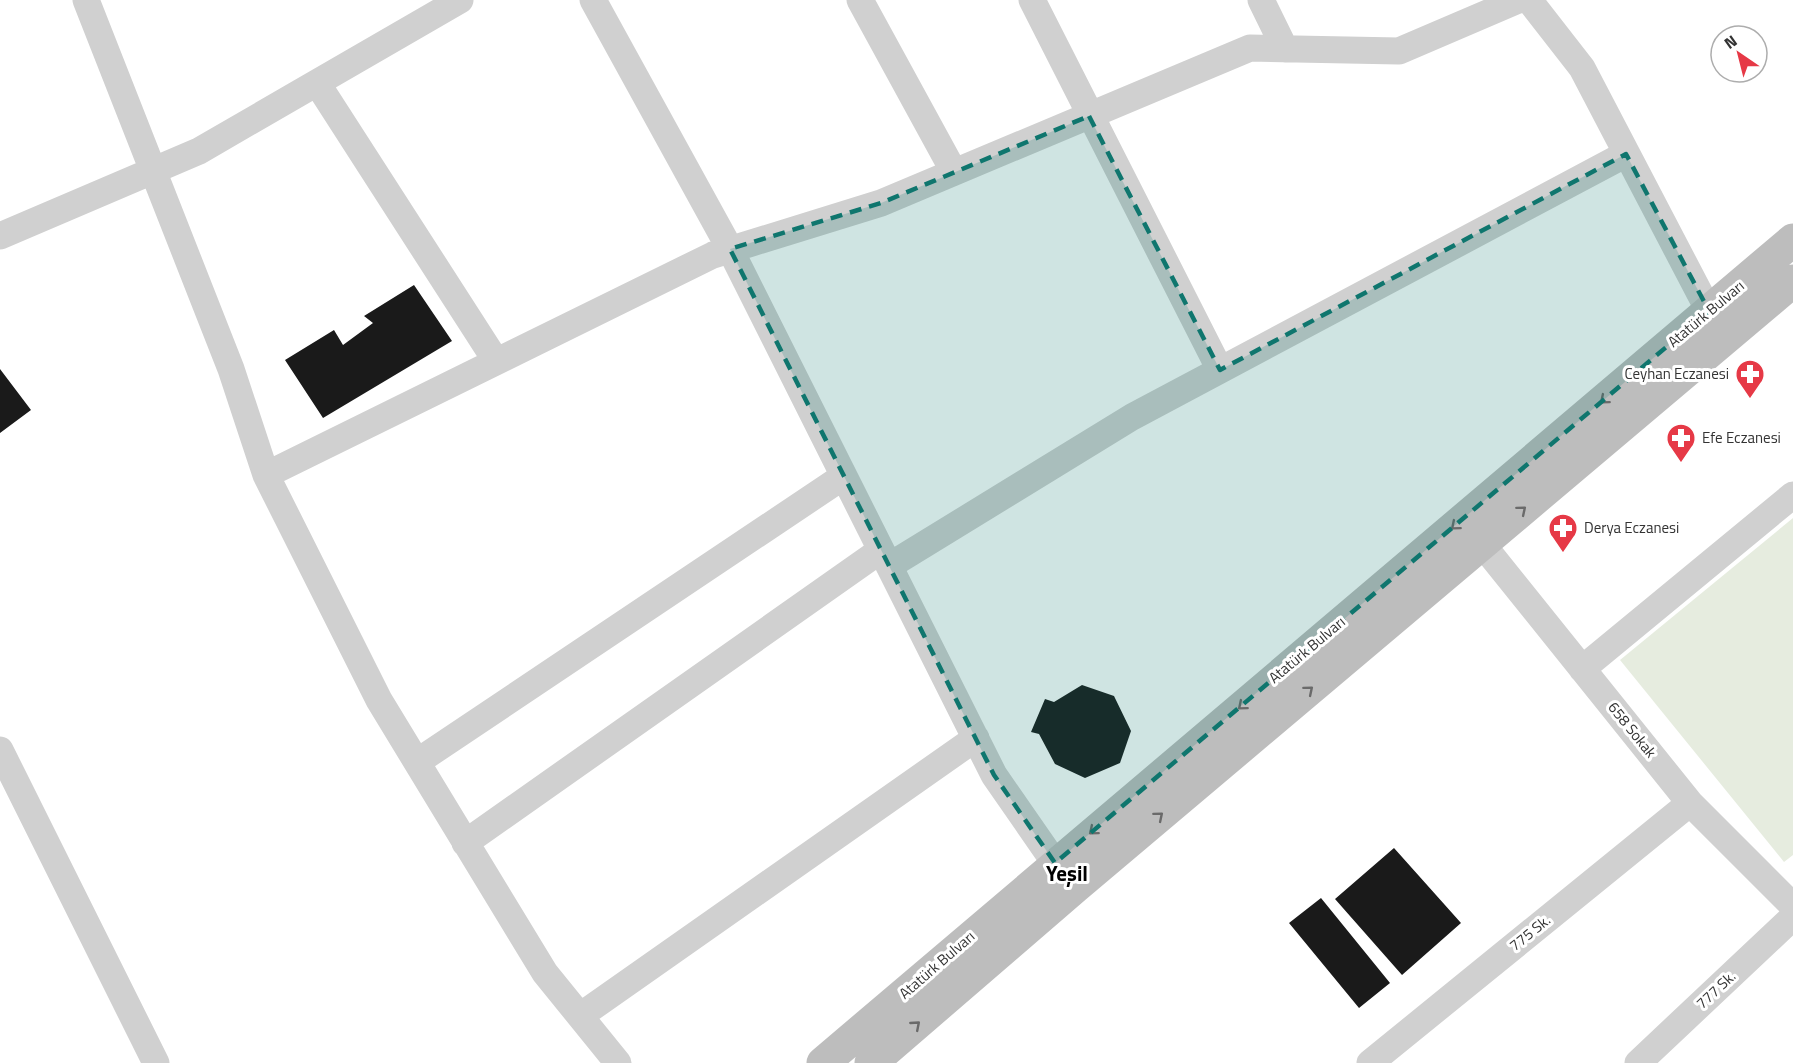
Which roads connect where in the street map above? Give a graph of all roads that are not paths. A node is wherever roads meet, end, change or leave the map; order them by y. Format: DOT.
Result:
graph roads {
  1 [pos="86,0"];
  2 [pos="460,0"];
  3 [pos="593,0"];
  4 [pos="860,0"];
  5 [pos="1032,0"];
  6 [pos="1518,0"];
  7 [pos="1529,0"];
  8 [pos="1270,3"];
  9 [pos="1285,49"];
  10 [pos="317,83"];
  11 [pos="1089,116"];
  12 [pos="1626,154"];
  13 [pos="954,172"];
  14 [pos="154,173"];
  15 [pos="0,236"];
  16 [pos="1793,240"];
  17 [pos="730,249"];
  18 [pos="1793,281"];
  19 [pos="1709,311"];
  20 [pos="496,362"];
  21 [pos="1220,370"];
  22 [pos="266,475"];
  23 [pos="844,476"];
  24 [pos="1793,495"];
  25 [pos="1482,544"];
  26 [pos="885,558"];
  27 [pos="1582,669"];
  28 [pos="976,738"];
  29 [pos="0,750"];
  30 [pos="417,762"];
  31 [pos="1690,803"];
  32 [pos="465,843"];
  33 [pos="1055,863"];
  34 [pos="1793,906"];
  35 [pos="1793,917"];
  36 [pos="580,1016"];
  37 [pos="156,1063"];
  38 [pos="618,1063"];
  39 [pos="823,1063"];
  40 [pos="872,1063"];
  41 [pos="1370,1063"];
  42 [pos="1638,1063"];
  1 -- 14 [label="street"];
  2 -- 10 [label="street"];
  3 -- 17 [label="street"];
  4 -- 13 [label="street"];
  5 -- 11 [label="street"];
  6 -- 9 [label="street"];
  7 -- 12 [label="street"];
  8 -- 9 [label="street"];
  9 -- 11 [label="street"];
  10 -- 14 [label="street"];
  10 -- 20 [label="street"];
  11 -- 13 [label="street"];
  11 -- 21 [label="street"];
  12 -- 19 [label="street"];
  12 -- 21 [label="street"];
  13 -- 17 [label="street"];
  14 -- 15 [label="street"];
  14 -- 22 [label="street"];
  16 -- 19 [label="main road, Atatürk Bulvarı"];
  17 -- 20 [label="street"];
  17 -- 23 [label="street"];
  25 -- 18 [label="main road, Atatürk Bulvarı, one-way"];
  19 -- 33 [label="main road, Atatürk Bulvarı, one-way"];
  20 -- 22 [label="street"];
  21 -- 26 [label="street"];
  22 -- 30 [label="street"];
  23 -- 26 [label="street"];
  23 -- 30 [label="street"];
  24 -- 27 [label="street"];
  25 -- 27 [label="street, 658 Sokak"];
  40 -- 25 [label="main road, Atatürk Bulvarı, one-way"];
  26 -- 28 [label="street"];
  26 -- 32 [label="street"];
  27 -- 31 [label="street, 658 Sokak"];
  28 -- 33 [label="street"];
  28 -- 36 [label="street"];
  29 -- 37 [label="street"];
  30 -- 32 [label="street"];
  31 -- 34 [label="street, 658 Sokak"];
  31 -- 41 [label="street, 775 Sk."];
  32 -- 36 [label="street"];
  33 -- 39 [label="main road, Atatürk Bulvarı"];
  35 -- 42 [label="street, 777 Sk."];
  36 -- 38 [label="street"];
}
